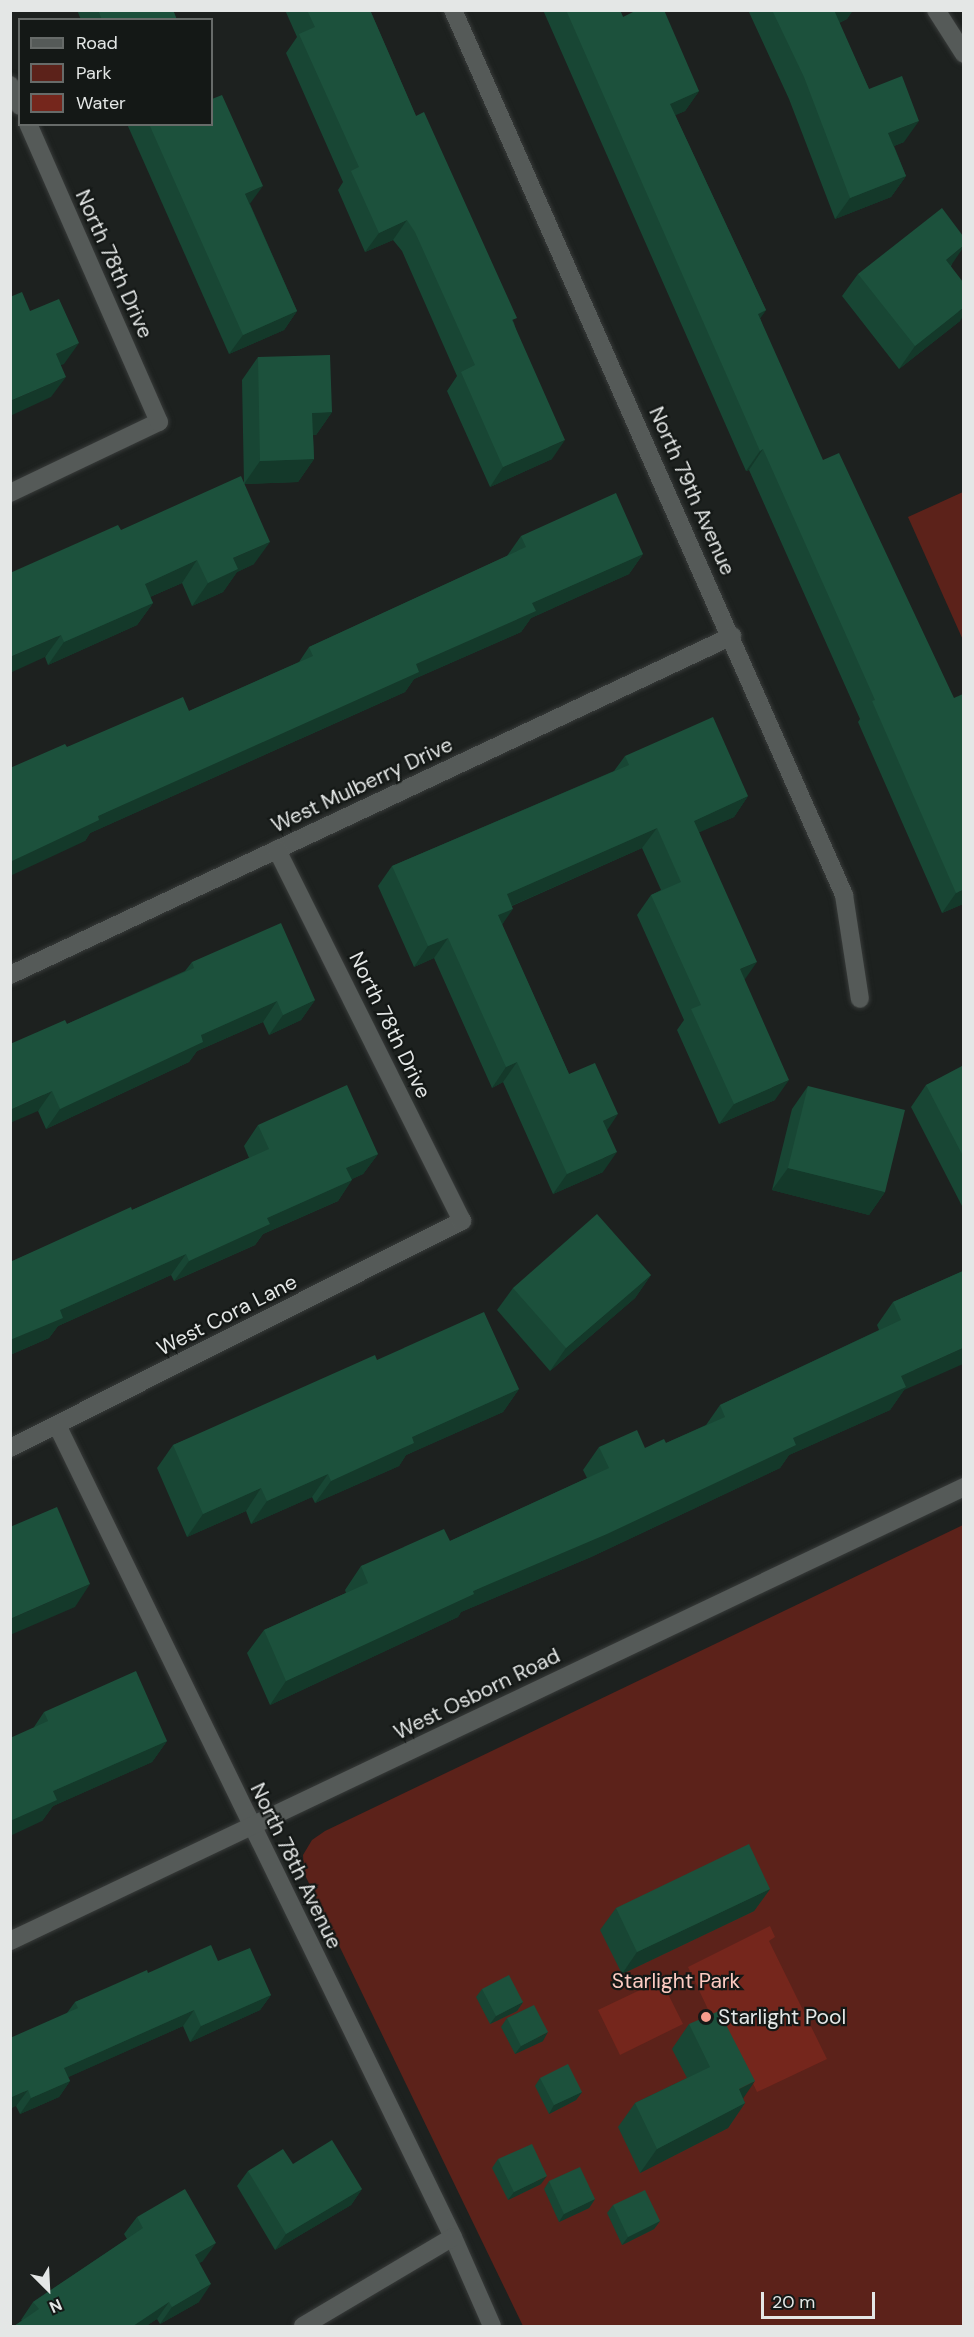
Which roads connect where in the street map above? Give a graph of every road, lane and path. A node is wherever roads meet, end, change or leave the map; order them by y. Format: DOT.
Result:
graph roads {
  1 [pos="453,10"];
  2 [pos="936,10"];
  3 [pos="963,54"];
  4 [pos="10,85"];
  5 [pos="18,102"];
  6 [pos="29,126"];
  7 [pos="10,493"];
  8 [pos="732,636"];
  9 [pos="277,850"];
  10 [pos="10,975"];
  11 [pos="860,999"];
  12 [pos="462,1221"];
  13 [pos="57,1425"];
  14 [pos="10,1448"];
  15 [pos="963,1487"];
  16 [pos="251,1827"];
  17 [pos="10,1941"];
  18 [pos="453,2237"];
  19 [pos="303,2326"];
  20 [pos="492,2326"];
  1 -- 8 [label="street, North 79th Avenue"];
  2 -- 3 [label="street"];
  4 -- 5 [label="street"];
  6 -- 7 [label="street, North 78th Drive"];
  8 -- 9 [label="street, West Mulberry Drive"];
  8 -- 11 [label="street, North 79th Avenue"];
  9 -- 10 [label="street, West Mulberry Drive"];
  9 -- 12 [label="street, North 78th Drive"];
  12 -- 13 [label="street, West Cora Lane"];
  13 -- 14 [label="street, West Cora Lane"];
  13 -- 16 [label="street, North 78th Avenue"];
  15 -- 16 [label="street, West Osborn Road"];
  16 -- 17 [label="street, West Osborn Road"];
  16 -- 18 [label="street, North 78th Avenue"];
  18 -- 19 [label="street"];
  18 -- 20 [label="street, North 78th Avenue"];
}
